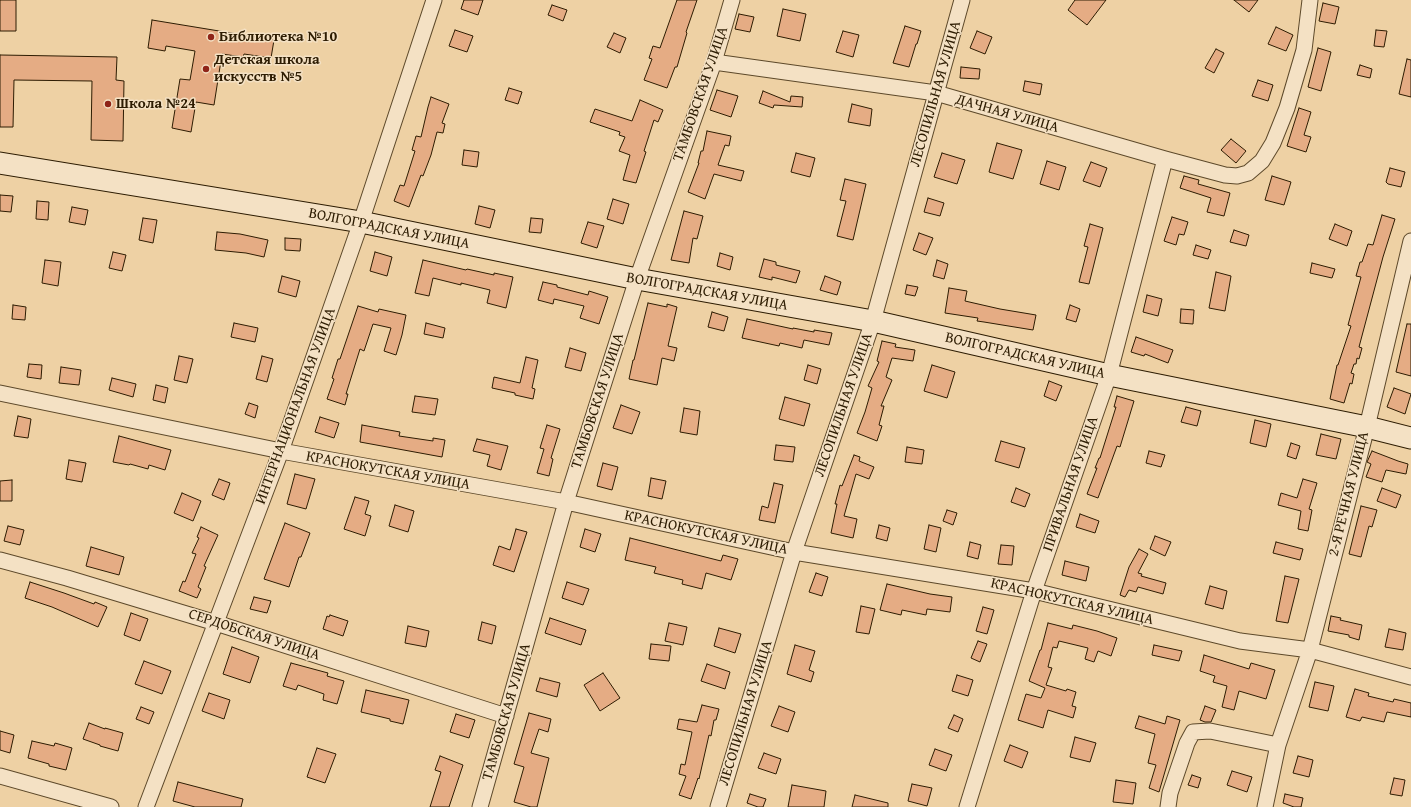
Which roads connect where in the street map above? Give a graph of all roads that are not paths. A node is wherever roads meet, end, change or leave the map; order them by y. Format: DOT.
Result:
graph roads {
  1 [pos="434,0"];
  2 [pos="732,0"];
  3 [pos="962,0"];
  4 [pos="1310,0"];
  5 [pos="714,62"];
  6 [pos="936,93"];
  7 [pos="1165,159"];
  8 [pos="0,163"];
  9 [pos="361,222"];
  10 [pos="1411,241"];
  11 [pos="637,279"];
  12 [pos="873,321"];
  13 [pos="1109,375"];
  14 [pos="0,393"];
  15 [pos="1367,427"];
  16 [pos="1411,438"];
  17 [pos="281,451"];
  18 [pos="566,502"];
  19 [pos="794,552"];
  20 [pos="0,560"];
  21 [pos="1034,591"];
  22 [pos="216,623"];
  23 [pos="1310,650"];
  24 [pos="1411,677"];
  25 [pos="506,716"];
  26 [pos="1278,745"];
  27 [pos="0,776"];
  28 [pos="111,807"];
  29 [pos="146,807"];
  30 [pos="480,807"];
  31 [pos="718,807"];
  32 [pos="967,807"];
  33 [pos="1168,807"];
  34 [pos="1265,807"];
  1 -- 9 [label="street, ИНТЕРНАЦИОНАЛЬНАЯ УЛИЦА"];
  2 -- 5 [label="street, ТАМБОВСКАЯ УЛИЦА"];
  3 -- 6 [label="street, ЛЕСОПИЛЬНАЯ УЛИЦА"];
  4 -- 7 [label="street, ДАЧНАЯ УЛИЦА"];
  5 -- 6 [label="street, ДАЧНАЯ УЛИЦА"];
  5 -- 11 [label="street, ТАМБОВСКАЯ УЛИЦА"];
  6 -- 7 [label="street, ДАЧНАЯ УЛИЦА"];
  6 -- 12 [label="street, ЛЕСОПИЛЬНАЯ УЛИЦА"];
  7 -- 13 [label="street, ПРИВАЛЬНАЯ УЛИЦА"];
  8 -- 9 [label="street, ВОЛГОГРАДСКАЯ УЛИЦА"];
  9 -- 11 [label="street, ВОЛГОГРАДСКАЯ УЛИЦА"];
  9 -- 17 [label="street, ИНТЕРНАЦИОНАЛЬНАЯ УЛИЦА"];
  10 -- 15 [label="street, 2-Я РЕЧНАЯ УЛИЦА"];
  11 -- 12 [label="street, ВОЛГОГРАДСКАЯ УЛИЦА"];
  11 -- 18 [label="street, ТАМБОВСКАЯ УЛИЦА"];
  12 -- 13 [label="street, ВОЛГОГРАДСКАЯ УЛИЦА"];
  12 -- 19 [label="street, ЛЕСОПИЛЬНАЯ УЛИЦА"];
  13 -- 15 [label="street, ВОЛГОГРАДСКАЯ УЛИЦА"];
  13 -- 21 [label="street, ПРИВАЛЬНАЯ УЛИЦА"];
  14 -- 17 [label="street, КРАСНОКУТСКАЯ УЛИЦА"];
  15 -- 16 [label="street, ВОЛГОГРАДСКАЯ УЛИЦА"];
  15 -- 23 [label="street, 2-Я РЕЧНАЯ УЛИЦА"];
  17 -- 18 [label="street, КРАСНОКУТСКАЯ УЛИЦА"];
  17 -- 22 [label="street, ИНТЕРНАЦИОНАЛЬНАЯ УЛИЦА"];
  18 -- 19 [label="street, КРАСНОКУТСКАЯ УЛИЦА"];
  18 -- 25 [label="street, ТАМБОВСКАЯ УЛИЦА"];
  19 -- 21 [label="street, КРАСНОКУТСКАЯ УЛИЦА"];
  19 -- 31 [label="street, ЛЕСОПИЛЬНАЯ УЛИЦА"];
  20 -- 22 [label="street, СЕРДОБСКАЯ УЛИЦА"];
  21 -- 23 [label="street, КРАСНОКУТСКАЯ УЛИЦА"];
  21 -- 32 [label="street, ПРИВАЛЬНАЯ УЛИЦА"];
  22 -- 25 [label="street, СЕРДОБСКАЯ УЛИЦА"];
  22 -- 29 [label="street, ИНТЕРНАЦИОНАЛЬНАЯ УЛИЦА"];
  23 -- 24 [label="street, КРАСНОКУТСКАЯ УЛИЦА"];
  23 -- 26 [label="street, 2-Я РЕЧНАЯ УЛИЦА"];
  25 -- 30 [label="street, ТАМБОВСКАЯ УЛИЦА"];
  26 -- 33 [label="street"];
  26 -- 34 [label="street, 2-Я РЕЧНАЯ УЛИЦА"];
  27 -- 28 [label="street"];
}
